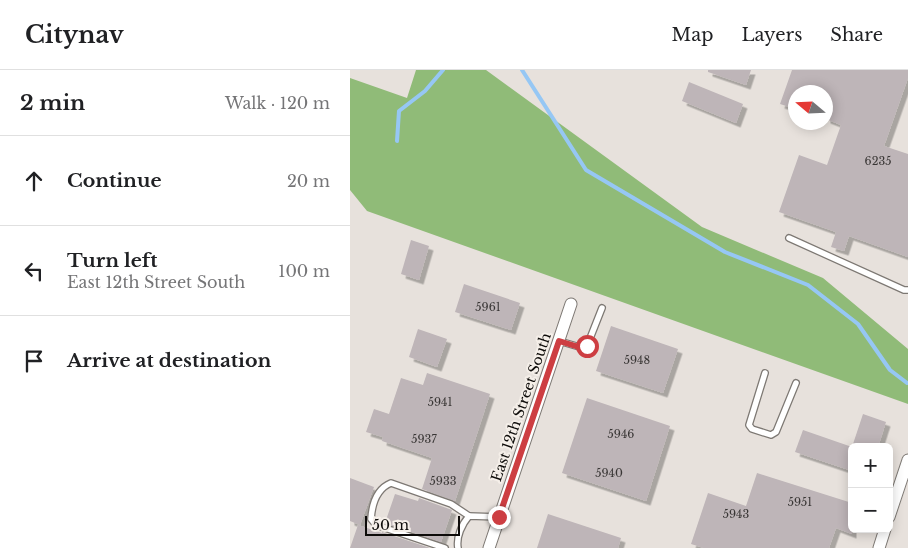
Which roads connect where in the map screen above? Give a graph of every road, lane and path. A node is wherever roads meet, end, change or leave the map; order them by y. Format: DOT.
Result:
graph roads {
  1 [pos="788,238"];
  2 [pos="908,290"];
  3 [pos="571,304"];
  4 [pos="602,308"];
  5 [pos="559,341"];
  6 [pos="765,373"];
  7 [pos="796,383"];
  8 [pos="908,460"];
  9 [pos="893,504"];
  10 [pos="469,516"];
  11 [pos="499,517"];
  12 [pos="884,533"];
  13 [pos="445,548"];
  14 [pos="458,548"];
  15 [pos="489,548"];
  16 [pos="879,548"];
  1 -- 2 [label="lane"];
  3 -- 5 [label="street, East 12th Street South"];
  4 -- 5 [label="lane"];
  5 -- 11 [label="street, East 12th Street South"];
  6 -- 7 [label="lane"];
  8 -- 9 [label="street"];
  10 -- 11 [label="lane"];
  10 -- 13 [label="lane"];
  10 -- 14 [label="lane"];
  11 -- 15 [label="street, East 12th Street South"];
  12 -- 16 [label="street"];
}
